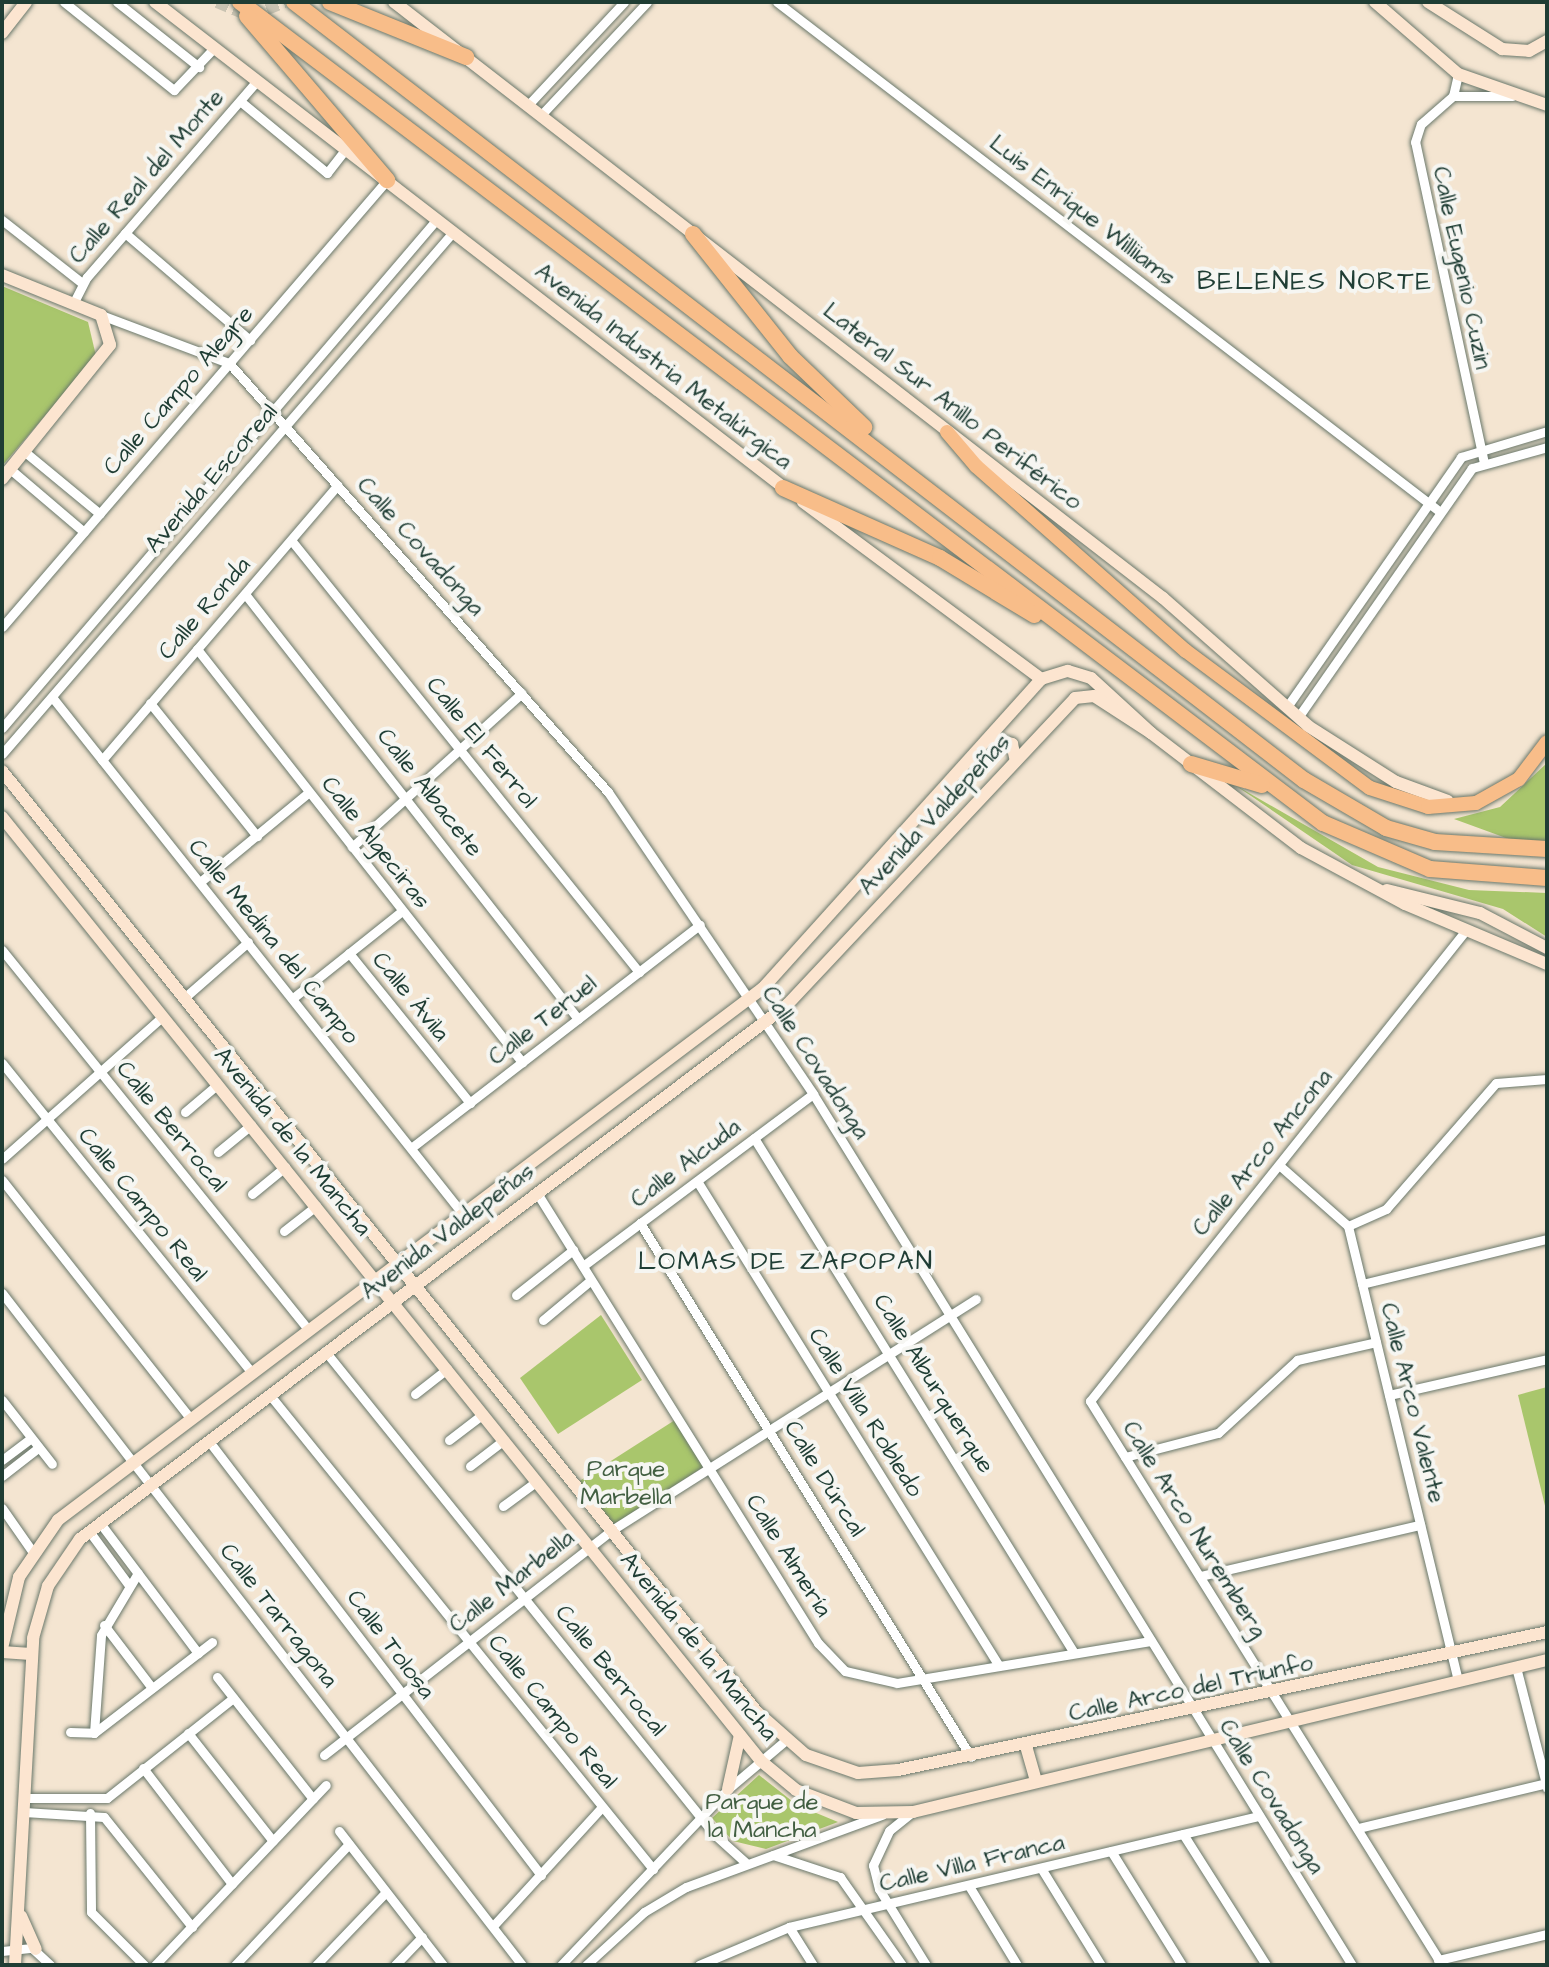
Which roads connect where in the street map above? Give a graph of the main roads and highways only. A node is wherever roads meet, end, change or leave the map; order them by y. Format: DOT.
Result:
graph roads {
  1 [pos="238,2"];
  2 [pos="294,2"];
  3 [pos="330,2"];
  4 [pos="466,57"];
  5 [pos="387,180"];
  6 [pos="693,234"];
  7 [pos="947,432"];
  8 [pos="783,488"];
  9 [pos="1052,585"];
  10 [pos="1099,652"];
  11 [pos="1547,742"];
  12 [pos="1191,764"];
  13 [pos="1275,790"];
  14 [pos="1547,849"];
  15 [pos="1547,878"];
  1 -- 5 [label="highway"];
  1 -- 10 [label="highway"];
  2 -- 9 [label="highway"];
  3 -- 4 [label="highway"];
  6 -- 9 [label="highway"];
  7 -- 11 [label="main road"];
  8 -- 10 [label="highway"];
  9 -- 14 [label="highway"];
  10 -- 13 [label="highway"];
  12 -- 13 [label="highway"];
  13 -- 15 [label="highway"];
}
